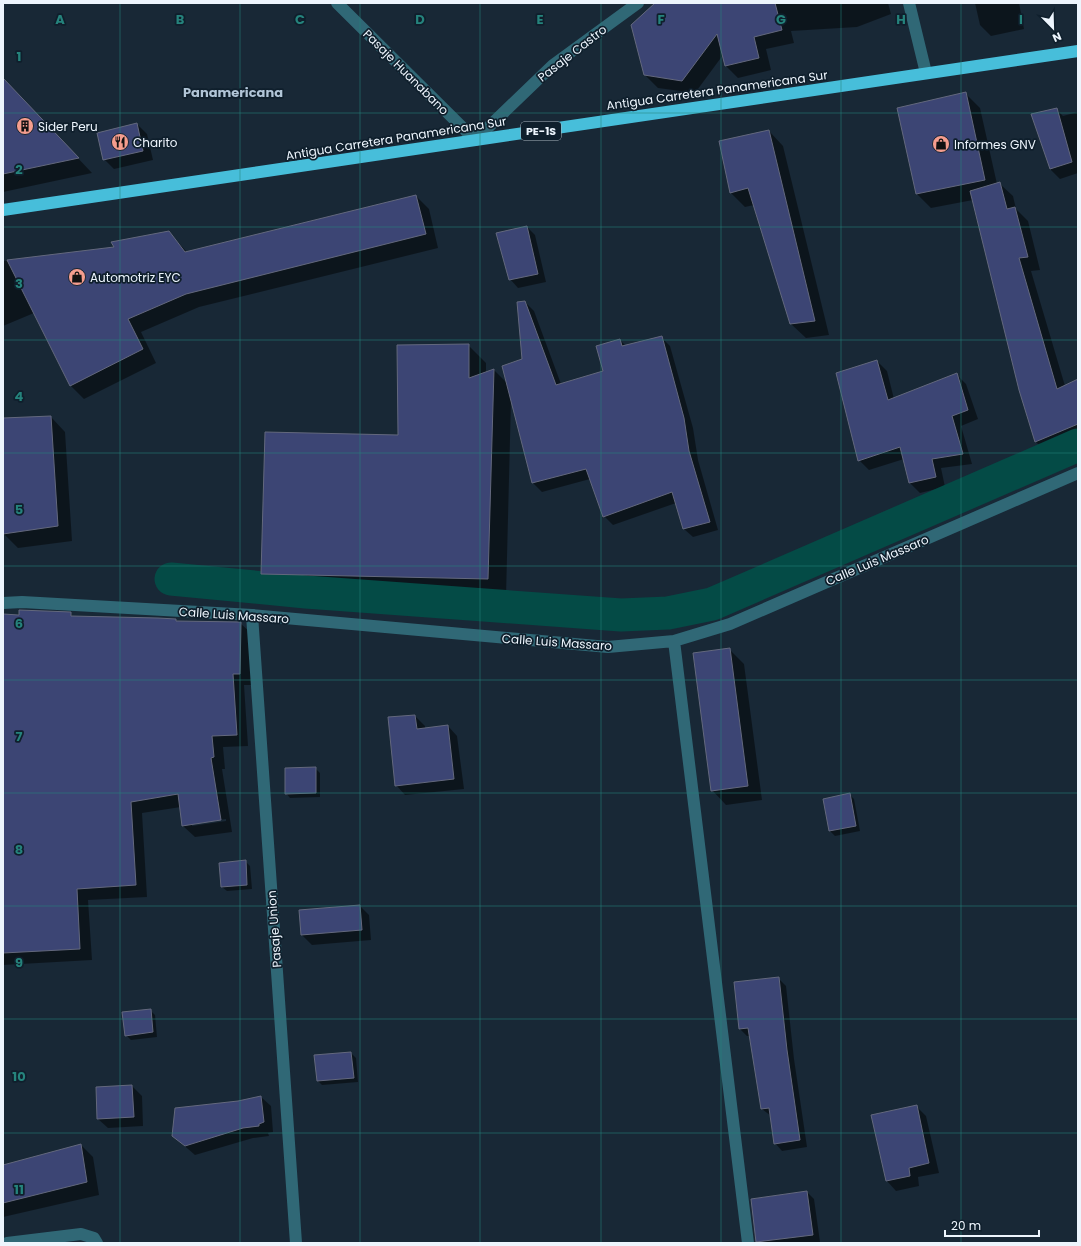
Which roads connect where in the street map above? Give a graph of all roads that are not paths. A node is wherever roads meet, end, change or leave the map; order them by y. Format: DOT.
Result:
graph roads {
  1 [pos="337,3"];
  2 [pos="638,3"];
  3 [pos="909,3"];
  4 [pos="1078,51"];
  5 [pos="926,73"];
  6 [pos="475,140"];
  7 [pos="3,210"];
  8 [pos="1078,473"];
  9 [pos="3,603"];
  10 [pos="252,615"];
  11 [pos="674,641"];
  12 [pos="7,1243"];
  13 [pos="97,1243"];
  14 [pos="296,1243"];
  15 [pos="748,1243"];
  1 -- 6 [label="street, Pasaje Huanabano"];
  2 -- 6 [label="street, Pasaje Castro"];
  3 -- 5 [label="street"];
  4 -- 5 [label="highway, Antigua Carretera Panamericana Sur / PE-1S"];
  5 -- 6 [label="highway, Antigua Carretera Panamericana Sur / PE-1S"];
  6 -- 7 [label="highway, Antigua Carretera Panamericana Sur / PE-1S"];
  8 -- 11 [label="street, Calle Luis Massaro"];
  9 -- 10 [label="street, Calle Luis Massaro"];
  10 -- 11 [label="street, Calle Luis Massaro"];
  10 -- 14 [label="street, Pasaje Union"];
  11 -- 15 [label="street"];
  12 -- 13 [label="street"];
}
